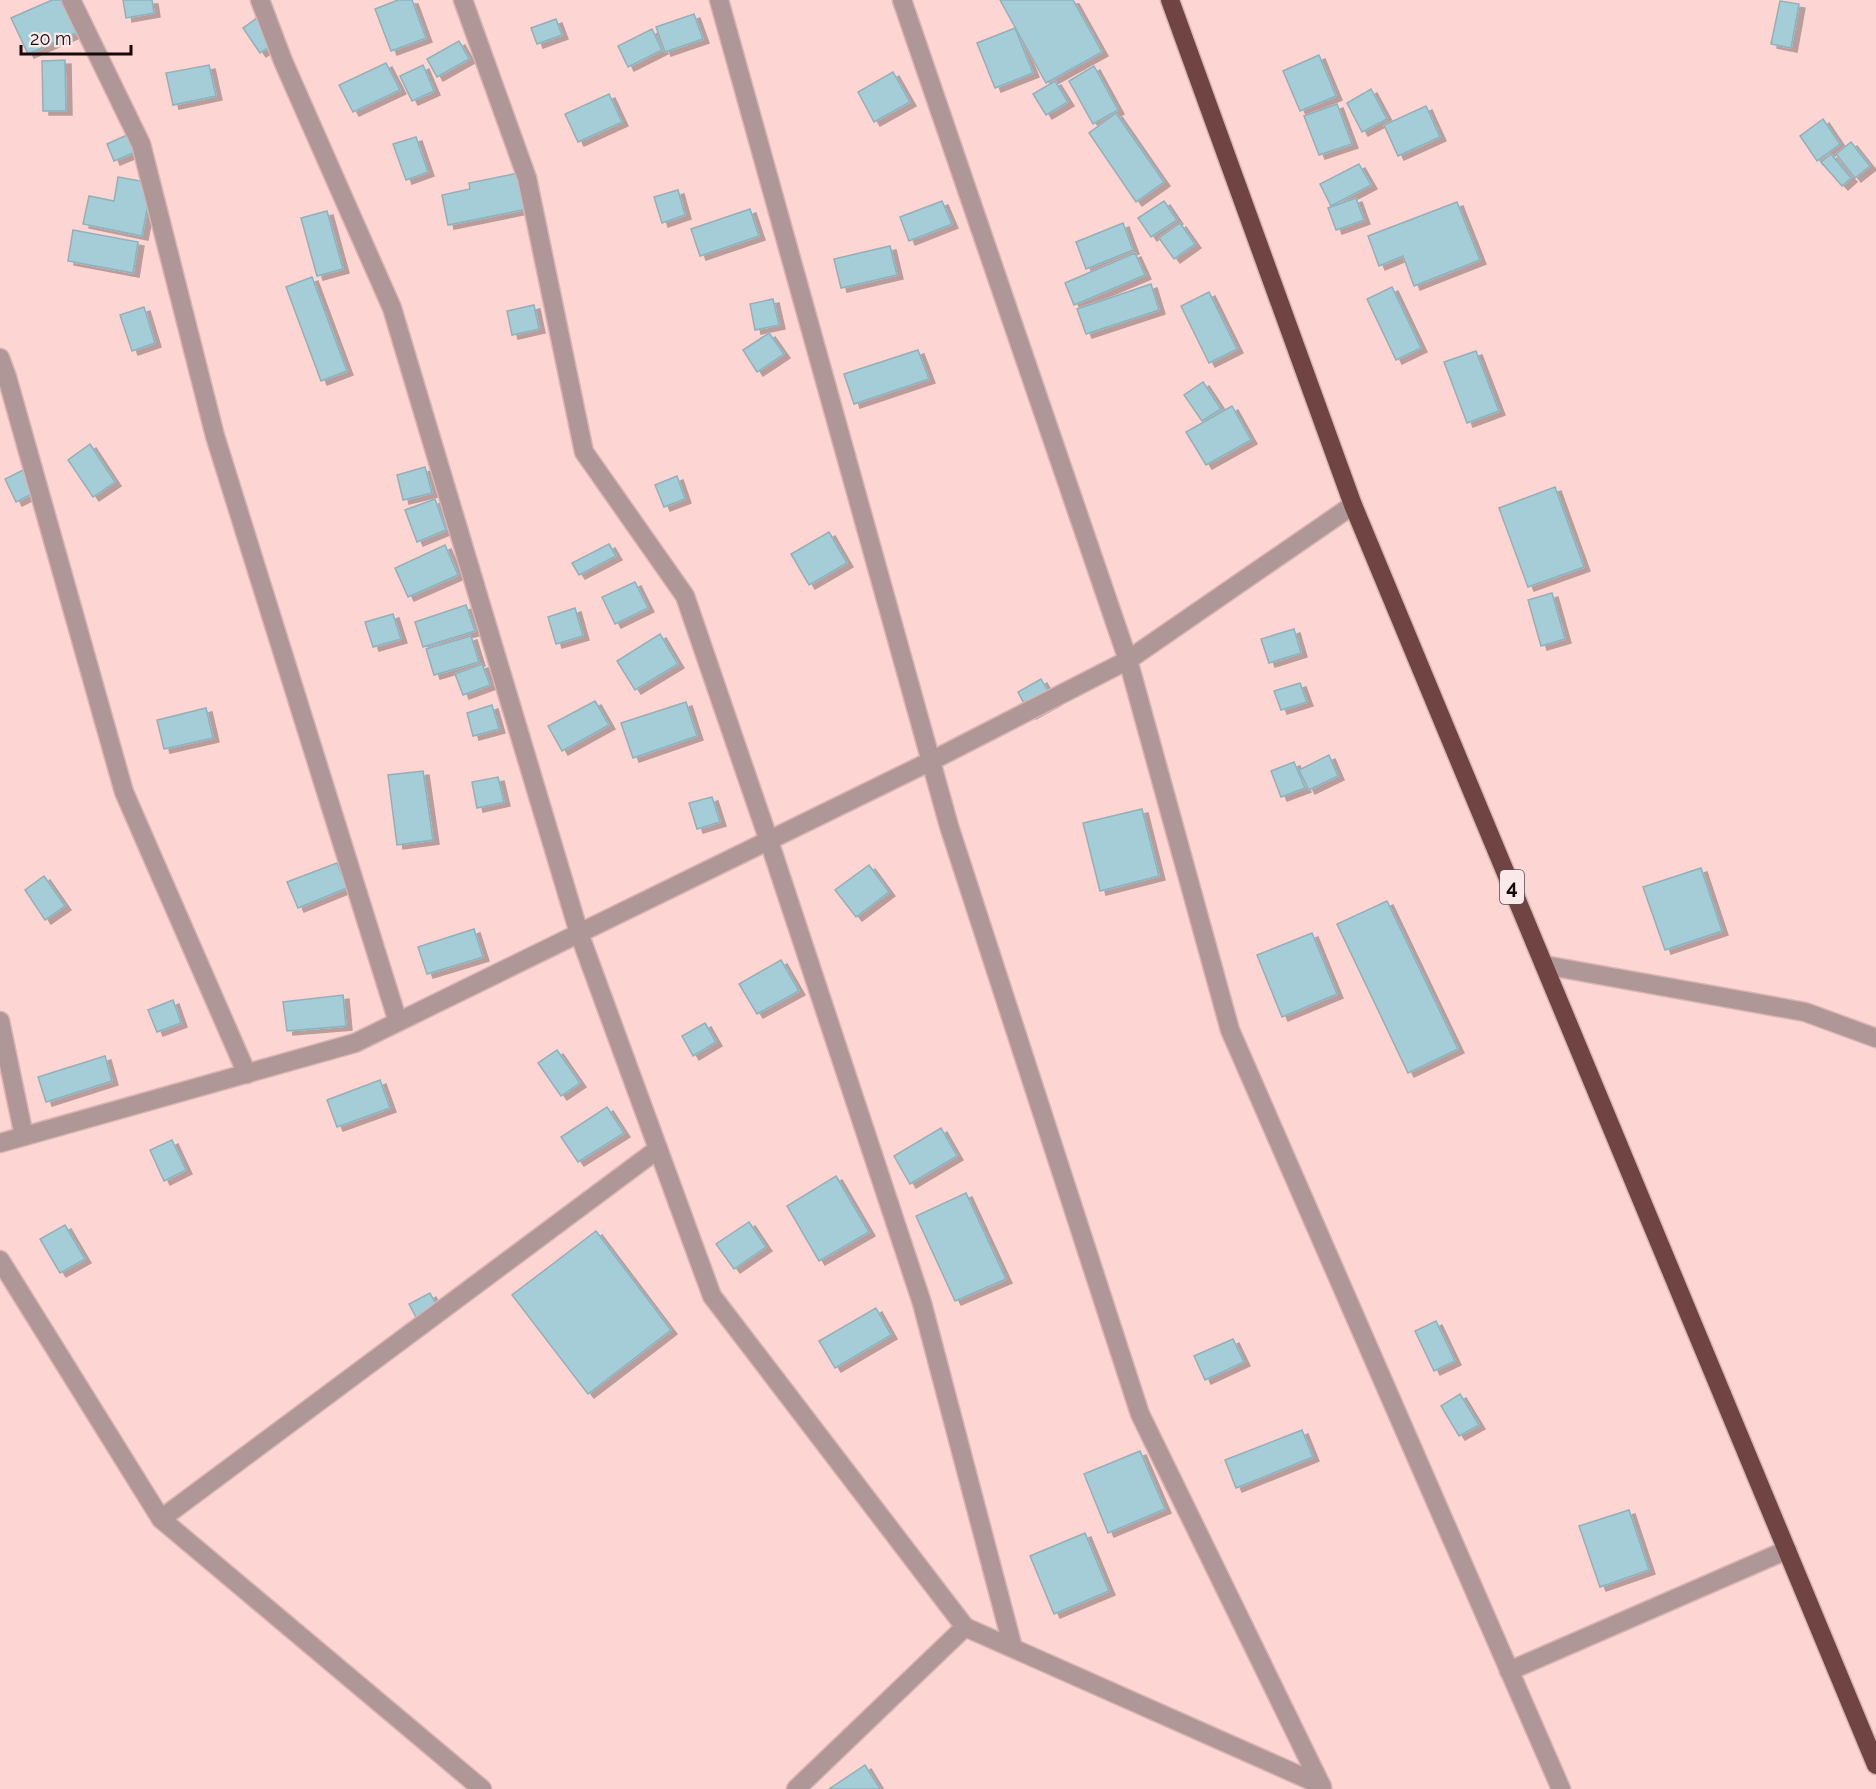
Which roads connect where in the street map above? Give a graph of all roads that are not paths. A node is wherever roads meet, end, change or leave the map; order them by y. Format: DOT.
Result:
graph roads {
  1 [pos="71,0"];
  2 [pos="260,0"];
  3 [pos="463,0"];
  4 [pos="719,0"];
  5 [pos="902,0"];
  6 [pos="1170,0"];
  7 [pos="0,358"];
  8 [pos="1353,505"];
  9 [pos="1128,660"];
  10 [pos="931,761"];
  11 [pos="769,841"];
  12 [pos="579,933"];
  13 [pos="1544,965"];
  14 [pos="0,1021"];
  15 [pos="398,1022"];
  16 [pos="1876,1038"];
  17 [pos="247,1074"];
  18 [pos="24,1136"];
  19 [pos="0,1143"];
  20 [pos="658,1149"];
  21 [pos="0,1260"];
  22 [pos="161,1519"];
  23 [pos="1787,1550"];
  24 [pos="965,1627"];
  25 [pos="1013,1648"];
  26 [pos="1509,1671"];
  27 [pos="1876,1765"];
  28 [pos="1322,1787"];
  29 [pos="482,1789"];
  30 [pos="796,1789"];
  31 [pos="1561,1789"];
  1 -- 15 [label="street"];
  2 -- 12 [label="street"];
  3 -- 11 [label="street"];
  4 -- 10 [label="street"];
  5 -- 9 [label="street"];
  6 -- 8 [label="highway, 4"];
  7 -- 17 [label="street"];
  8 -- 9 [label="street"];
  8 -- 13 [label="highway, 4"];
  9 -- 10 [label="street"];
  9 -- 26 [label="street"];
  10 -- 11 [label="street"];
  10 -- 28 [label="street"];
  11 -- 12 [label="street"];
  11 -- 25 [label="street"];
  12 -- 15 [label="street"];
  12 -- 20 [label="street"];
  13 -- 16 [label="street"];
  13 -- 23 [label="highway, 4"];
  14 -- 18 [label="street"];
  15 -- 17 [label="street"];
  17 -- 18 [label="street"];
  18 -- 19 [label="street"];
  20 -- 22 [label="street"];
  20 -- 24 [label="street"];
  21 -- 22 [label="street"];
  22 -- 29 [label="street"];
  23 -- 26 [label="street"];
  23 -- 27 [label="highway, 4"];
  24 -- 25 [label="street"];
  24 -- 30 [label="street"];
  25 -- 28 [label="street"];
  26 -- 31 [label="street"];
}
